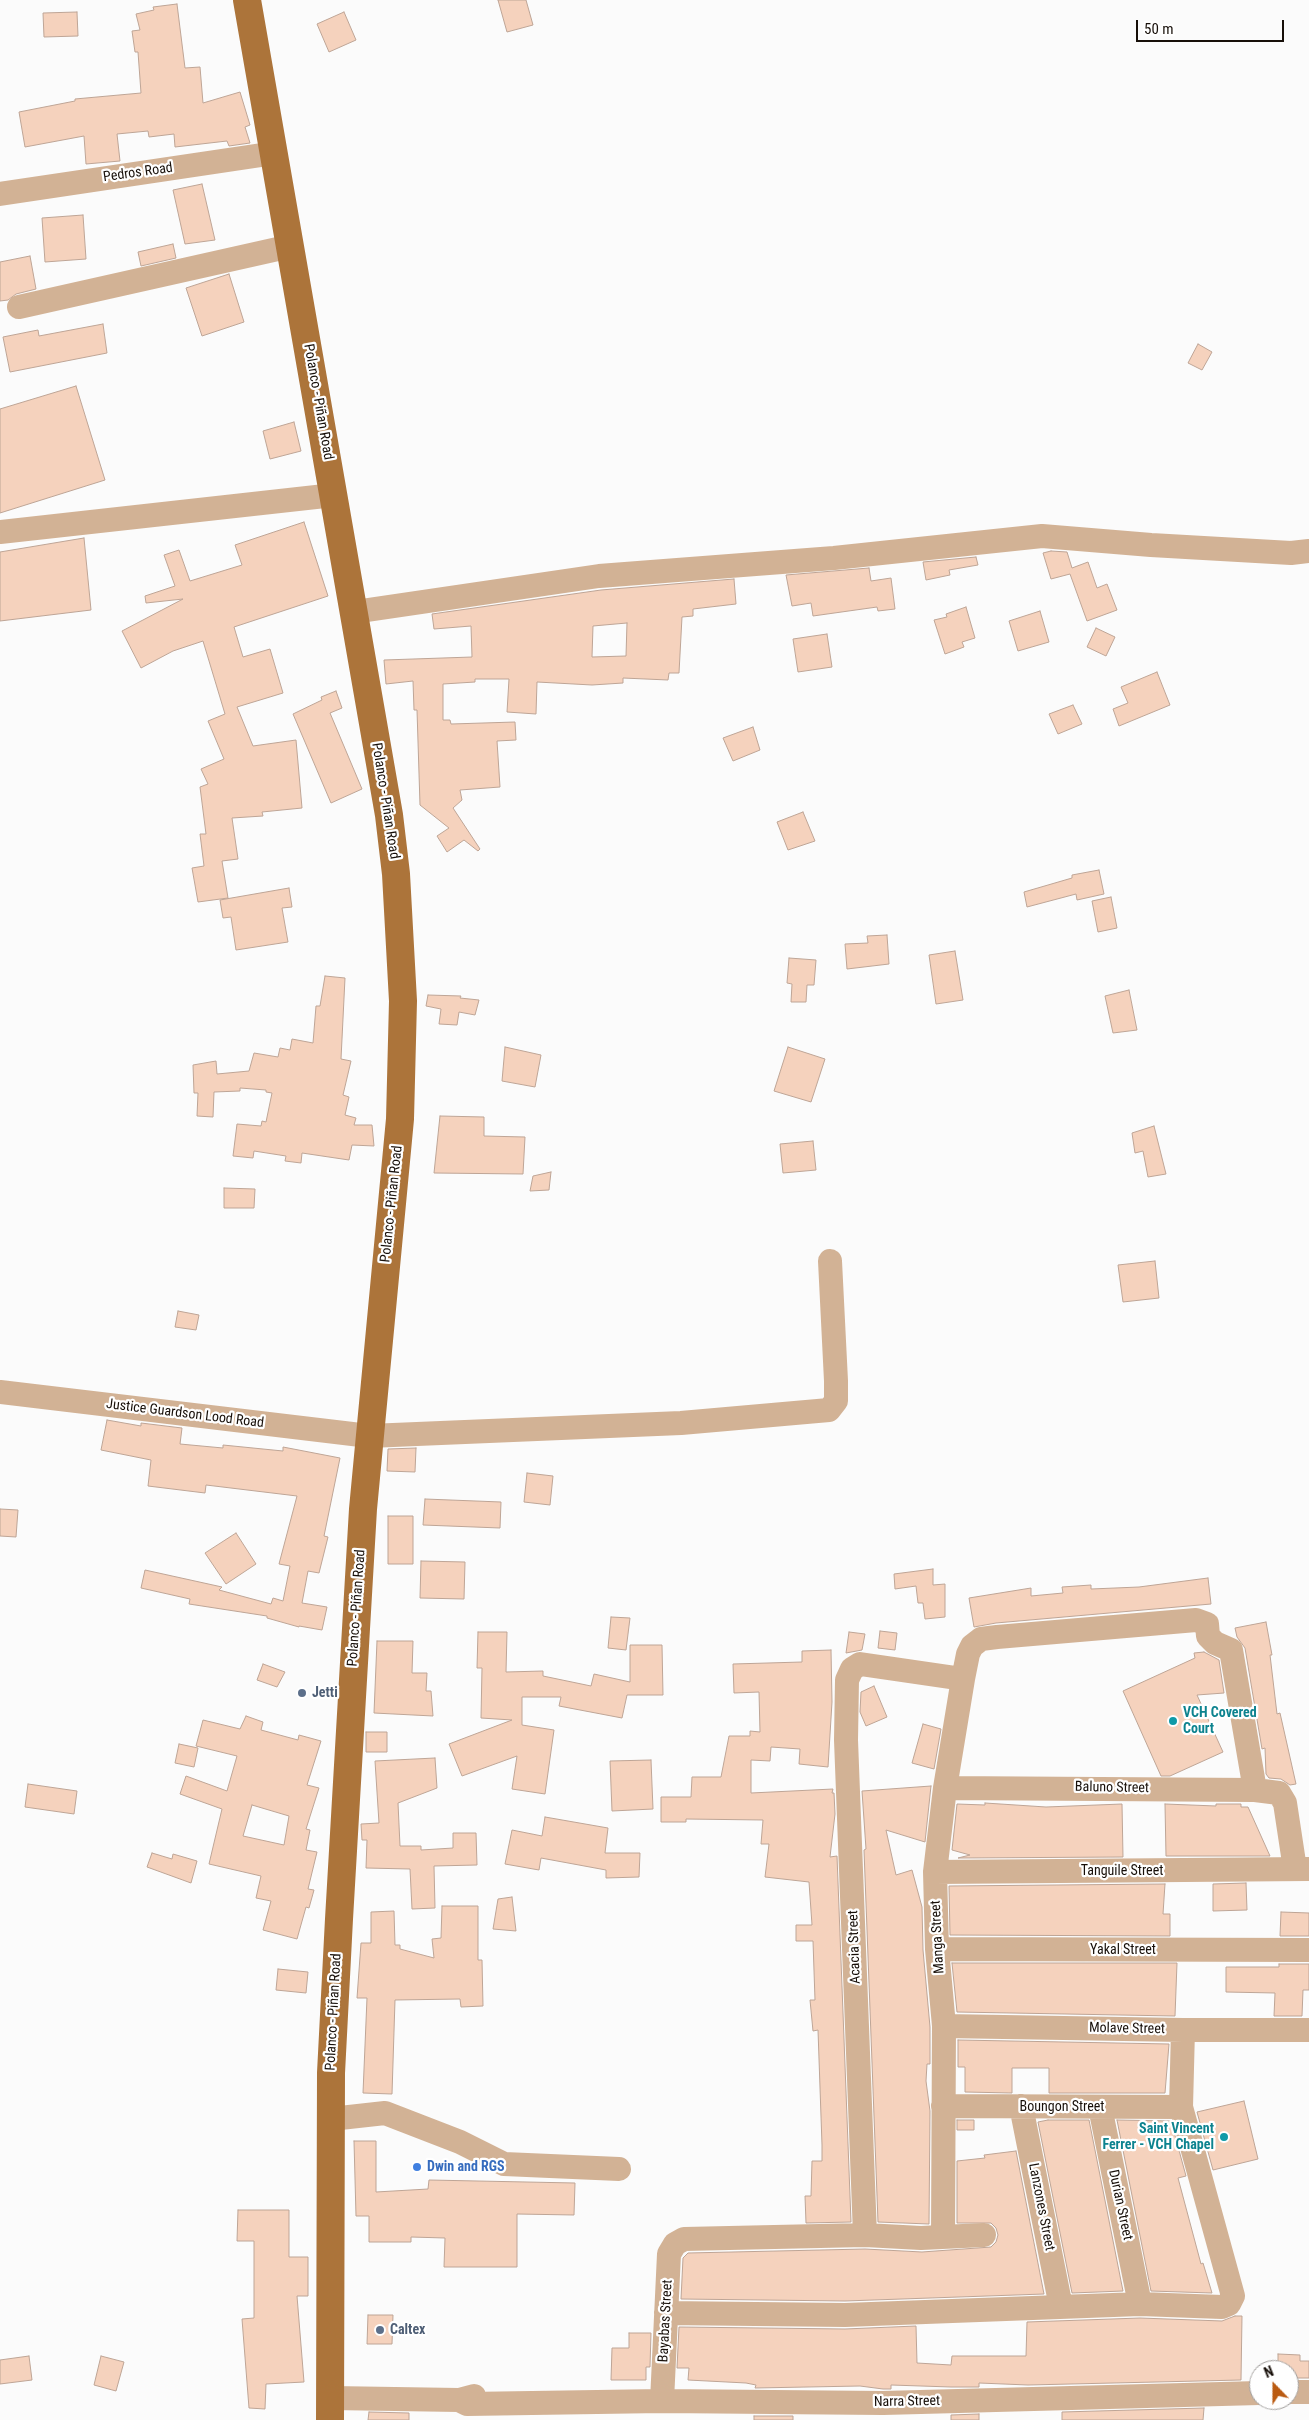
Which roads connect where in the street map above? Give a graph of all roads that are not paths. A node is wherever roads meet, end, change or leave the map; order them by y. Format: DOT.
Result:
graph roads {
  1 [pos="247,0"];
  2 [pos="275,153"];
  3 [pos="0,194"];
  4 [pos="291,246"];
  5 [pos="20,307"];
  6 [pos="334,495"];
  7 [pos="0,532"];
  8 [pos="1309,551"];
  9 [pos="354,612"];
  10 [pos="830,1261"];
  11 [pos="0,1392"];
  12 [pos="369,1436"];
  13 [pos="963,1679"];
  14 [pos="945,1788"];
  15 [pos="1256,1790"];
  16 [pos="1302,1869"];
  17 [pos="935,1872"];
  18 [pos="937,1949"];
  19 [pos="1309,1950"];
  20 [pos="944,2026"];
  21 [pos="1184,2030"];
  22 [pos="1309,2030"];
  23 [pos="943,2106"];
  24 [pos="1021,2106"];
  25 [pos="1100,2107"];
  26 [pos="1181,2107"];
  27 [pos="330,2119"];
  28 [pos="619,2170"];
  29 [pos="865,2234"];
  30 [pos="984,2235"];
  31 [pos="943,2237"];
  32 [pos="1140,2304"];
  33 [pos="1061,2308"];
  34 [pos="666,2313"];
  35 [pos="1249,2393"];
  36 [pos="662,2401"];
  37 [pos="330,2409"];
  38 [pos="803,2411"];
  1 -- 2 [label="main road, Polanco - Piñan Road"];
  2 -- 3 [label="street, Pedros Road"];
  2 -- 4 [label="main road, Polanco - Piñan Road"];
  4 -- 5 [label="street"];
  4 -- 6 [label="main road, Polanco - Piñan Road"];
  6 -- 7 [label="street"];
  6 -- 9 [label="main road, Polanco - Piñan Road"];
  8 -- 9 [label="street"];
  9 -- 12 [label="main road, Polanco - Piñan Road"];
  10 -- 12 [label="street, Justice Guardson Lood Road"];
  11 -- 12 [label="street, Justice Guardson Lood Road"];
  12 -- 27 [label="main road, Polanco - Piñan Road"];
  13 -- 14 [label="street, Manga Street"];
  13 -- 15 [label="street, Manga Street"];
  13 -- 29 [label="street, Acacia Street"];
  14 -- 15 [label="street, Baluno Street"];
  14 -- 17 [label="street, Manga Street"];
  15 -- 16 [label="street, Baluno Street"];
  16 -- 17 [label="street, Tanguile Street"];
  17 -- 18 [label="street, Manga Street"];
  18 -- 19 [label="street, Yakal Street"];
  18 -- 20 [label="street, Manga Street"];
  20 -- 21 [label="street, Molave Street"];
  20 -- 23 [label="street, Manga Street"];
  21 -- 22 [label="street, Molave Street"];
  21 -- 26 [label="street"];
  23 -- 24 [label="street, Boungon Street"];
  23 -- 31 [label="street, Manga Street"];
  24 -- 25 [label="street, Boungon Street"];
  24 -- 33 [label="street, Lanzones Street"];
  25 -- 26 [label="street, Boungon Street"];
  25 -- 32 [label="street, Durian Street"];
  26 -- 32 [label="street"];
  27 -- 28 [label="street"];
  27 -- 37 [label="main road, Polanco - Piñan Road"];
  29 -- 31 [label="street"];
  29 -- 34 [label="street, Bayabas Street"];
  30 -- 31 [label="street"];
  32 -- 33 [label="street"];
  33 -- 34 [label="street"];
  34 -- 36 [label="street, Bayabas Street"];
  35 -- 38 [label="street, Narra Street"];
  36 -- 37 [label="street, Narra Street"];
  36 -- 38 [label="street, Narra Street"];
}
